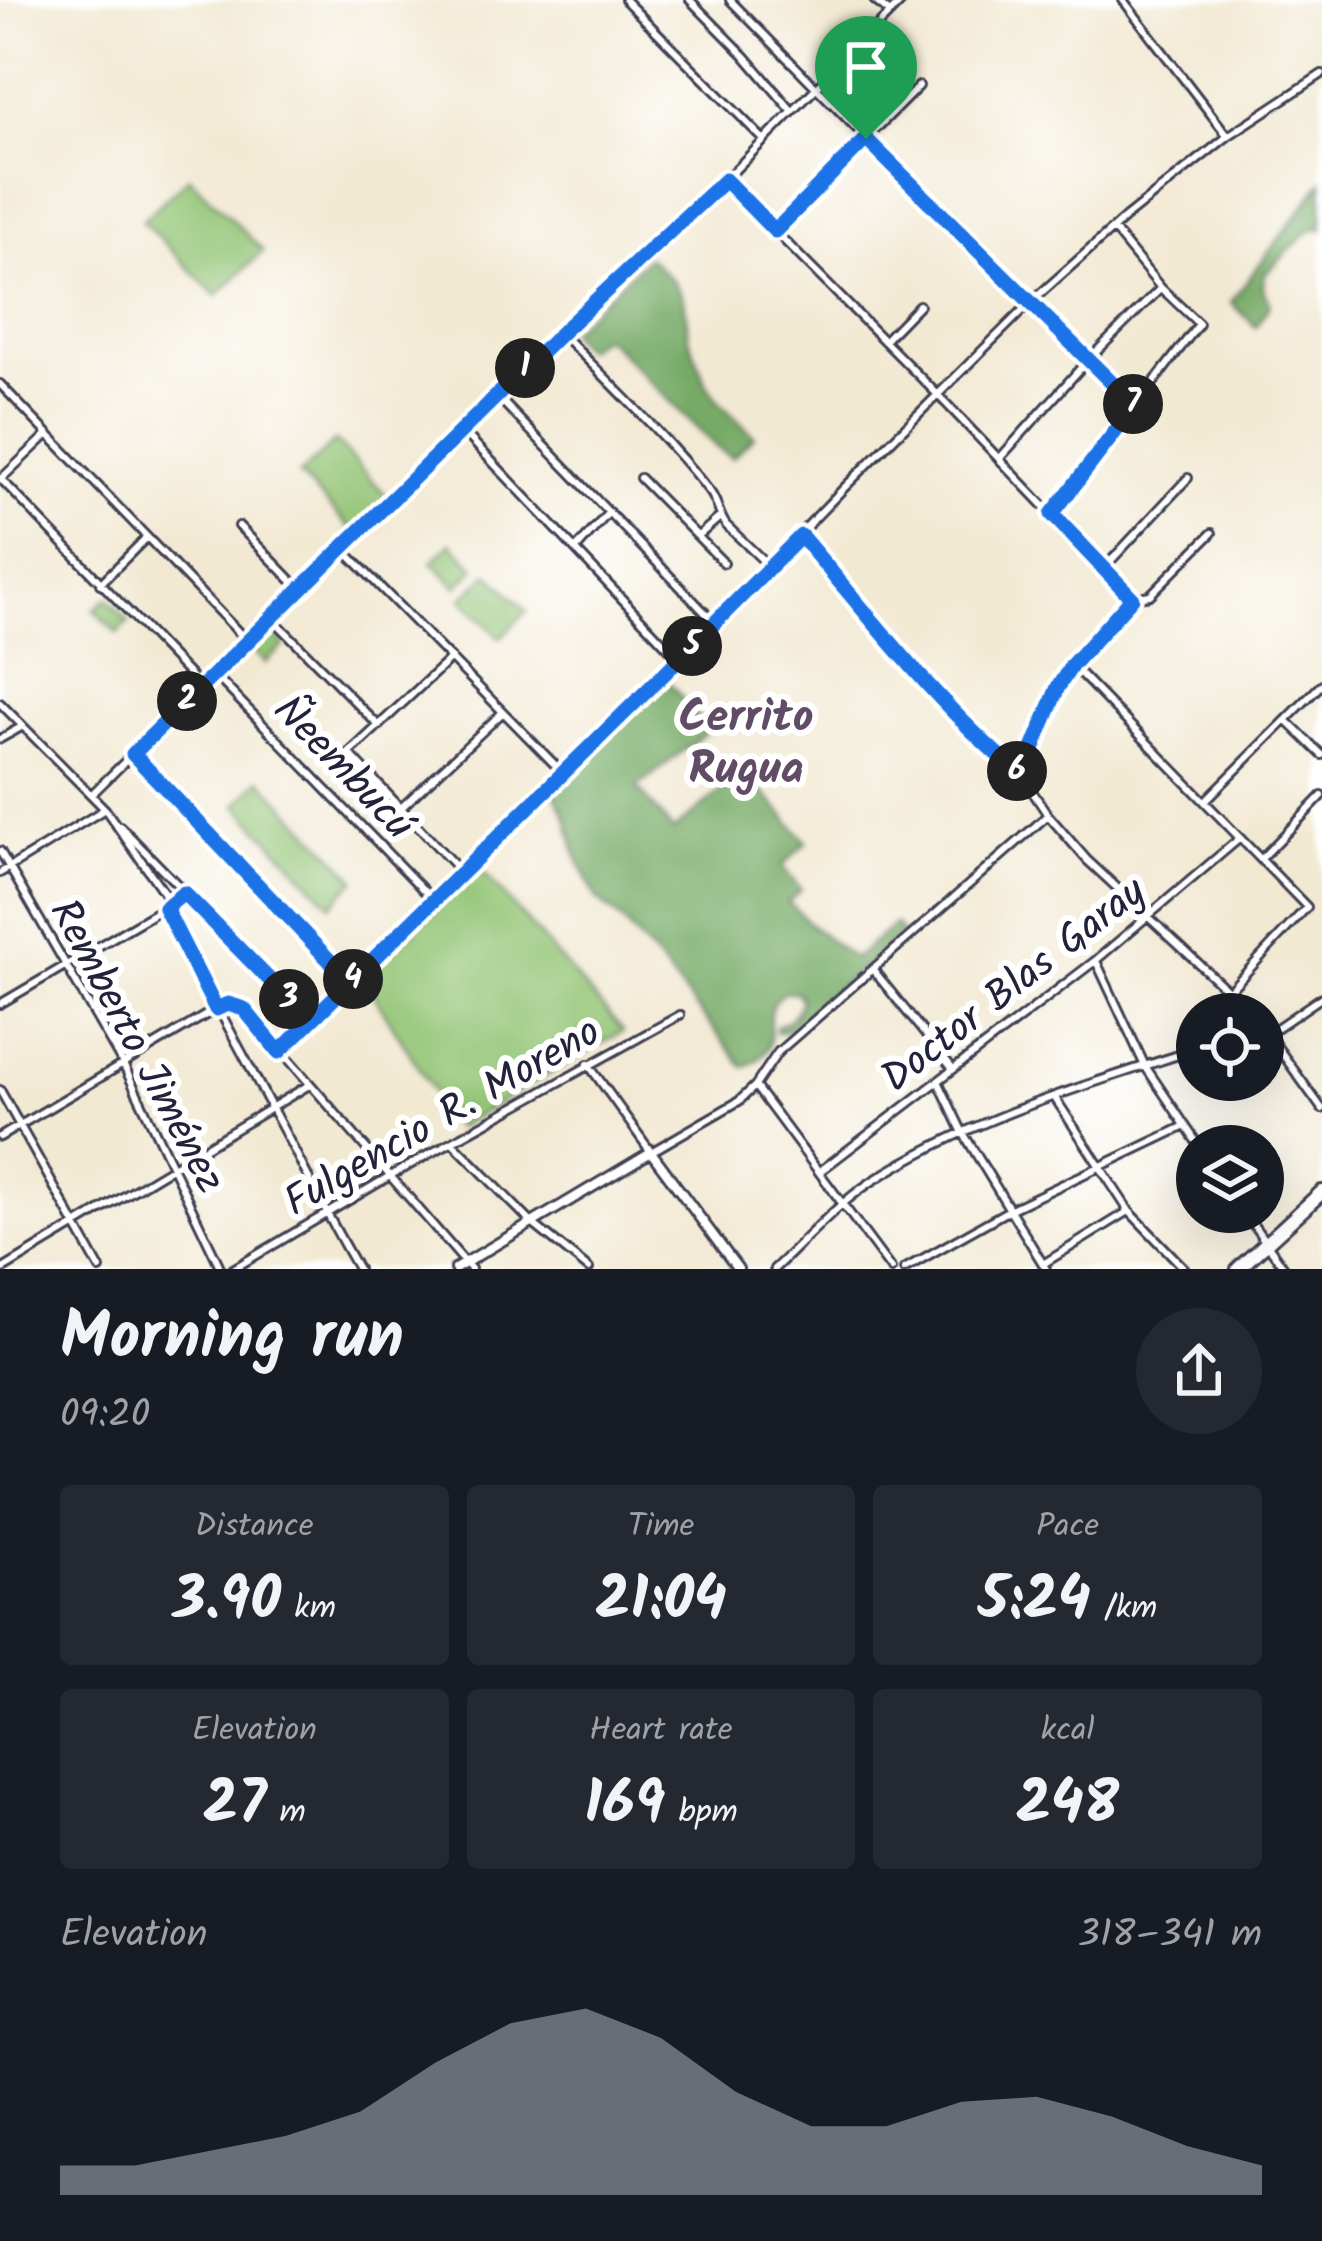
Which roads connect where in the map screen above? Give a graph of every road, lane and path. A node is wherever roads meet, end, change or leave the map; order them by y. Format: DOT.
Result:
graph roads {
  1 [pos="625,0"];
  2 [pos="689,0"];
  3 [pos="730,0"];
  4 [pos="874,0"];
  5 [pos="903,0"];
  6 [pos="1124,0"];
  7 [pos="890,13"];
  8 [pos="1322,74"];
  9 [pos="919,86"];
  10 [pos="815,88"];
  11 [pos="792,111"];
  12 [pos="1228,136"];
  13 [pos="866,139"];
  14 [pos="764,140"];
  15 [pos="725,180"];
  16 [pos="1113,229"];
  17 [pos="775,231"];
  18 [pos="1161,288"];
  19 [pos="1029,303"];
  20 [pos="919,305"];
  21 [pos="561,333"];
  22 [pos="884,341"];
  23 [pos="1088,359"];
  24 [pos="0,384"];
  25 [pos="497,396"];
  26 [pos="939,396"];
  27 [pos="1135,406"];
  28 [pos="463,430"];
  29 [pos="48,434"];
  30 [pos="999,459"];
  31 [pos="1,478"];
  32 [pos="640,478"];
  33 [pos="1188,478"];
  34 [pos="609,512"];
  35 [pos="1052,514"];
  36 [pos="720,517"];
  37 [pos="239,526"];
  38 [pos="1212,533"];
  39 [pos="698,536"];
  40 [pos="801,536"];
  41 [pos="147,537"];
  42 [pos="342,548"];
  43 [pos="577,548"];
  44 [pos="724,562"];
  45 [pos="770,567"];
  46 [pos="1103,568"];
  47 [pos="100,584"];
  48 [pos="301,589"];
  49 [pos="1132,598"];
  50 [pos="272,617"];
  51 [pos="715,622"];
  52 [pos="248,641"];
  53 [pos="451,658"];
  54 [pos="680,659"];
  55 [pos="1072,665"];
  56 [pos="214,674"];
  57 [pos="1322,684"];
  58 [pos="201,687"];
  59 [pos="0,703"];
  60 [pos="502,713"];
  61 [pos="1286,720"];
  62 [pos="379,725"];
  63 [pos="23,726"];
  64 [pos="0,739"];
  65 [pos="133,754"];
  66 [pos="1322,755"];
  67 [pos="563,773"];
  68 [pos="1022,776"];
  69 [pos="92,795"];
  70 [pos="1322,796"];
  71 [pos="1205,800"];
  72 [pos="401,808"];
  73 [pos="105,809"];
  74 [pos="1048,815"];
  75 [pos="1240,838"];
  76 [pos="0,850"];
  77 [pos="1261,860"];
  78 [pos="10,868"];
  79 [pos="461,872"];
  80 [pos="0,873"];
  81 [pos="184,893"];
  82 [pos="433,900"];
  83 [pos="165,908"];
  84 [pos="1147,917"];
  85 [pos="1095,961"];
  86 [pos="66,965"];
  87 [pos="874,971"];
  88 [pos="350,982"];
  89 [pos="1229,990"];
  90 [pos="1232,993"];
  91 [pos="1322,997"];
  92 [pos="0,1004"];
  93 [pos="216,1009"];
  94 [pos="680,1015"];
  95 [pos="1284,1018"];
  96 [pos="310,1021"];
  97 [pos="279,1052"];
  98 [pos="1176,1056"];
  99 [pos="1284,1056"];
  100 [pos="123,1064"];
  101 [pos="588,1064"];
  102 [pos="1144,1066"];
  103 [pos="953,1069"];
  104 [pos="938,1081"];
  105 [pos="309,1085"];
  106 [pos="755,1086"];
  107 [pos="0,1090"];
  108 [pos="1054,1098"];
  109 [pos="272,1108"];
  110 [pos="1322,1109"];
  111 [pos="20,1125"];
  112 [pos="1184,1125"];
  113 [pos="1176,1130"];
  114 [pos="962,1131"];
  115 [pos="0,1137"];
  116 [pos="454,1143"];
  117 [pos="651,1152"];
  118 [pos="1099,1165"];
  119 [pos="172,1168"];
  120 [pos="819,1172"];
  121 [pos="390,1177"];
  122 [pos="1322,1192"];
  123 [pos="844,1203"];
  124 [pos="1011,1209"];
  125 [pos="1129,1211"];
  126 [pos="325,1214"];
  127 [pos="532,1222"];
  128 [pos="76,1226"];
  129 [pos="1258,1233"];
  130 [pos="1266,1244"];
  131 [pos="468,1266"];
  132 [pos="1045,1267"];
  133 [pos="3,1269"];
  134 [pos="100,1269"];
  135 [pos="221,1269"];
  136 [pos="232,1269"];
  137 [pos="358,1269"];
  138 [pos="455,1269"];
  139 [pos="589,1269"];
  140 [pos="738,1269"];
  141 [pos="774,1269"];
  142 [pos="891,1269"];
  143 [pos="904,1269"];
  144 [pos="1185,1269"];
  145 [pos="1238,1269"];
  146 [pos="1285,1269"];
  1 -- 14 [label="street"];
  2 -- 11 [label="street"];
  3 -- 10 [label="street"];
  4 -- 7 [label="street"];
  5 -- 7 [label="street"];
  6 -- 12 [label="street"];
  7 -- 10 [label="street"];
  8 -- 12 [label="street"];
  9 -- 13 [label="street"];
  10 -- 11 [label="street"];
  10 -- 13 [label="street"];
  11 -- 14 [label="street"];
  12 -- 16 [label="street"];
  13 -- 17 [label="street"];
  13 -- 19 [label="street"];
  14 -- 15 [label="street"];
  15 -- 17 [label="street"];
  15 -- 21 [label="street"];
  16 -- 18 [label="street"];
  16 -- 19 [label="street"];
  17 -- 22 [label="street"];
  18 -- 23 [label="street"];
  18 -- 27 [label="street"];
  19 -- 23 [label="street"];
  19 -- 26 [label="street"];
  20 -- 22 [label="street"];
  21 -- 25 [label="street"];
  21 -- 36 [label="street"];
  22 -- 26 [label="street"];
  23 -- 27 [label="street"];
  23 -- 30 [label="street"];
  24 -- 29 [label="street"];
  25 -- 28 [label="street"];
  25 -- 34 [label="street"];
  26 -- 30 [label="street"];
  26 -- 40 [label="street"];
  27 -- 35 [label="street"];
  28 -- 42 [label="street"];
  28 -- 43 [label="street"];
  29 -- 31 [label="street"];
  29 -- 41 [label="street"];
  30 -- 35 [label="street"];
  31 -- 47 [label="street"];
  32 -- 39 [label="street"];
  33 -- 46 [label="street"];
  34 -- 43 [label="street"];
  34 -- 51 [label="street"];
  35 -- 46 [label="street"];
  36 -- 39 [label="street"];
  36 -- 45 [label="street"];
  37 -- 48 [label="street"];
  38 -- 49 [label="street"];
  39 -- 44 [label="street"];
  40 -- 45 [label="street"];
  40 -- 68 [label="street"];
  41 -- 47 [label="street"];
  41 -- 52 [label="street"];
  42 -- 48 [label="street"];
  42 -- 53 [label="street"];
  43 -- 54 [label="street"];
  45 -- 51 [label="street"];
  46 -- 49 [label="street"];
  47 -- 58 [label="street"];
  48 -- 50 [label="street"];
  49 -- 55 [label="street"];
  50 -- 52 [label="street"];
  50 -- 62 [label="street"];
  51 -- 54 [label="street"];
  52 -- 56 [label="street"];
  53 -- 60 [label="street"];
  53 -- 62 [label="street"];
  54 -- 67 [label="street"];
  55 -- 68 [label="street"];
  55 -- 71 [label="street"];
  56 -- 58 [label="street"];
  56 -- 82 [label="street, Ñeembucú"];
  57 -- 61 [label="street"];
  58 -- 65 [label="street"];
  59 -- 63 [label="street"];
  60 -- 67 [label="street"];
  60 -- 72 [label="street"];
  61 -- 66 [label="street"];
  61 -- 71 [label="street"];
  62 -- 72 [label="street"];
  63 -- 64 [label="street"];
  63 -- 69 [label="street"];
  65 -- 69 [label="street"];
  65 -- 88 [label="street"];
  67 -- 79 [label="street"];
  68 -- 74 [label="street"];
  69 -- 73 [label="street"];
  70 -- 77 [label="street"];
  71 -- 75 [label="street"];
  72 -- 79 [label="street"];
  73 -- 78 [label="street"];
  73 -- 81 [label="street"];
  73 -- 83 [label="street"];
  74 -- 84 [label="street"];
  74 -- 87 [label="street"];
  75 -- 77 [label="street"];
  75 -- 84 [label="street, Doctor Blas Garay"];
  76 -- 78 [label="street, Remberto Jiménez"];
  77 -- 89 [label="street"];
  78 -- 80 [label="street"];
  78 -- 86 [label="street, Remberto Jiménez"];
  79 -- 82 [label="street"];
  81 -- 83 [label="street"];
  81 -- 96 [label="street"];
  82 -- 88 [label="street"];
  83 -- 86 [label="street"];
  83 -- 93 [label="street"];
  84 -- 85 [label="street, Doctor Blas Garay"];
  84 -- 89 [label="street"];
  85 -- 102 [label="street"];
  85 -- 103 [label="street, Doctor Blas Garay"];
  86 -- 92 [label="street"];
  86 -- 100 [label="street, Remberto Jiménez"];
  87 -- 103 [label="street"];
  87 -- 106 [label="street"];
  88 -- 96 [label="street"];
  89 -- 90 [label="street"];
  91 -- 95 [label="street"];
  93 -- 97 [label="street"];
  93 -- 100 [label="street"];
  93 -- 109 [label="street"];
  94 -- 101 [label="street, Fulgencio R. Moreno"];
  96 -- 97 [label="street"];
  97 -- 105 [label="street"];
  98 -- 102 [label="street"];
  99 -- 110 [label="street"];
  100 -- 111 [label="street"];
  100 -- 119 [label="street, Remberto Jiménez"];
  101 -- 116 [label="street, Fulgencio R. Moreno"];
  101 -- 117 [label="street"];
  102 -- 108 [label="street"];
  102 -- 112 [label="street"];
  103 -- 104 [label="street, Doctor Blas Garay"];
  104 -- 114 [label="street"];
  104 -- 120 [label="street, Doctor Blas Garay"];
  105 -- 109 [label="street"];
  105 -- 121 [label="street"];
  106 -- 117 [label="street"];
  106 -- 120 [label="street"];
  107 -- 111 [label="street"];
  108 -- 114 [label="street"];
  108 -- 118 [label="street"];
  109 -- 119 [label="street"];
  109 -- 126 [label="street"];
  111 -- 115 [label="street"];
  111 -- 128 [label="street"];
  113 -- 118 [label="street"];
  114 -- 123 [label="street"];
  114 -- 124 [label="street"];
  116 -- 121 [label="street, Fulgencio R. Moreno"];
  116 -- 127 [label="street"];
  117 -- 127 [label="street"];
  117 -- 140 [label="street"];
  118 -- 124 [label="street"];
  118 -- 125 [label="street"];
  119 -- 128 [label="street"];
  119 -- 135 [label="street, Remberto Jiménez"];
  120 -- 123 [label="street"];
  121 -- 126 [label="street, Fulgencio R. Moreno"];
  121 -- 131 [label="street"];
  122 -- 130 [label="highway"];
  123 -- 141 [label="street"];
  123 -- 142 [label="street"];
  124 -- 132 [label="street"];
  124 -- 143 [label="street"];
  125 -- 132 [label="street"];
  125 -- 144 [label="street"];
  126 -- 136 [label="street, Fulgencio R. Moreno"];
  126 -- 137 [label="street"];
  127 -- 131 [label="street"];
  127 -- 139 [label="street"];
  128 -- 133 [label="street"];
  128 -- 134 [label="street"];
  129 -- 130 [label="street"];
  130 -- 145 [label="highway"];
  130 -- 146 [label="street"];
  131 -- 138 [label="street"];
}
